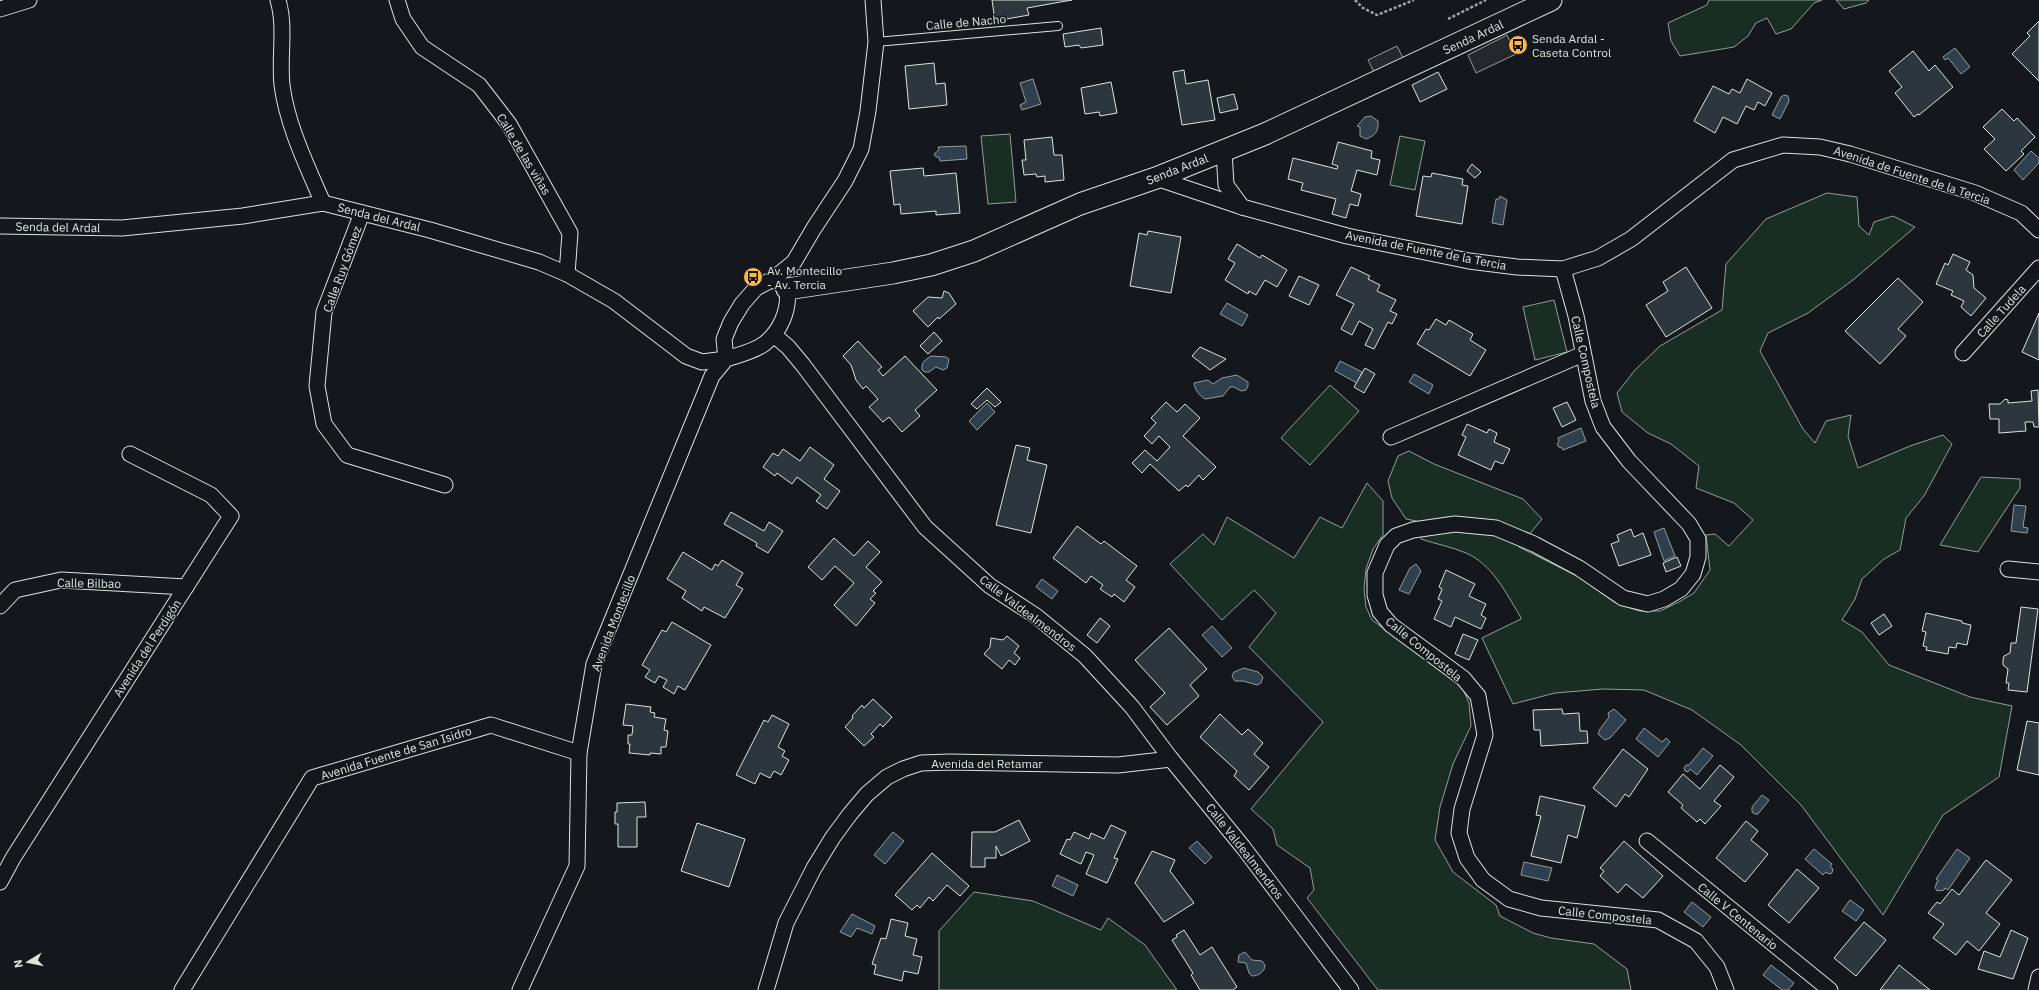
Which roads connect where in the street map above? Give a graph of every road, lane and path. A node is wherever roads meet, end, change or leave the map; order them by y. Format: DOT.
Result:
graph roads {
  1 [pos="30,0"];
  2 [pos="278,0"];
  3 [pos="396,0"];
  4 [pos="873,0"];
  5 [pos="1355,0"];
  6 [pos="1414,0"];
  7 [pos="1486,0"];
  8 [pos="1551,0"];
  9 [pos="0,9"];
  10 [pos="1448,18"];
  11 [pos="1058,26"];
  12 [pos="876,42"];
  13 [pos="1224,151"];
  14 [pos="1156,178"];
  15 [pos="323,203"];
  16 [pos="1242,207"];
  17 [pos="362,213"];
  18 [pos="0,226"];
  19 [pos="2039,230"];
  20 [pos="2039,268"];
  21 [pos="1563,269"];
  22 [pos="566,274"];
  23 [pos="780,284"];
  24 [pos="774,335"];
  25 [pos="1964,353"];
  26 [pos="1582,354"];
  27 [pos="726,359"];
  28 [pos="1391,437"];
  29 [pos="130,454"];
  30 [pos="445,486"];
  31 [pos="2008,569"];
  32 [pos="2039,572"];
  33 [pos="186,587"];
  34 [pos="0,606"];
  35 [pos="579,753"];
  36 [pos="1171,759"];
  37 [pos="1647,841"];
  38 [pos="0,882"];
  39 [pos="2039,977"];
  40 [pos="182,990"];
  41 [pos="520,990"];
  42 [pos="766,990"];
  43 [pos="1351,990"];
  44 [pos="1726,990"];
  45 [pos="1830,990"];
  46 [pos="2036,990"];
  1 -- 9 [label="street"];
  2 -- 15 [label="street"];
  3 -- 22 [label="street, Calle de las viñas"];
  4 -- 12 [label="street"];
  5 -- 6 [label="path"];
  7 -- 10 [label="path"];
  8 -- 13 [label="main road, Senda Ardal"];
  11 -- 12 [label="lane, Calle de Nacho"];
  12 -- 23 [label="street"];
  13 -- 14 [label="main road, Senda Ardal"];
  13 -- 16 [label="street"];
  14 -- 16 [label="street, Avenida de Fuente de la Tercia"];
  14 -- 23 [label="main road, Senda Ardal"];
  15 -- 17 [label="street, Senda del Ardal"];
  15 -- 18 [label="street, Senda del Ardal"];
  16 -- 21 [label="street, Avenida de Fuente de la Tercia"];
  17 -- 22 [label="street, Senda del Ardal"];
  17 -- 30 [label="street, Calle Ruy Gómez"];
  19 -- 21 [label="street, Avenida de Fuente de la Tercia"];
  20 -- 25 [label="street, Calle Tudela"];
  21 -- 26 [label="street, Calle Compostela"];
  22 -- 27 [label="street, Senda del Ardal"];
  23 -- 24 [label="street"];
  23 -- 27 [label="street"];
  24 -- 27 [label="street, Senda del Ardal"];
  24 -- 36 [label="street, Calle Valdealmendros"];
  26 -- 28 [label="street"];
  26 -- 44 [label="street, Calle Compostela"];
  27 -- 35 [label="street, Avenida Montecillo"];
  29 -- 33 [label="street, Avenida del Perdigón"];
  31 -- 32 [label="street"];
  33 -- 34 [label="street, Calle Bilbao"];
  33 -- 38 [label="street, Avenida del Perdigón"];
  35 -- 40 [label="street, Avenida Fuente de San Isidro"];
  35 -- 41 [label="street, Avenida Montecillo"];
  36 -- 42 [label="street, Avenida del Retamar"];
  36 -- 43 [label="street, Calle Valdealmendros"];
  37 -- 45 [label="street, Calle V Centenario"];
  39 -- 46 [label="street"];
}
